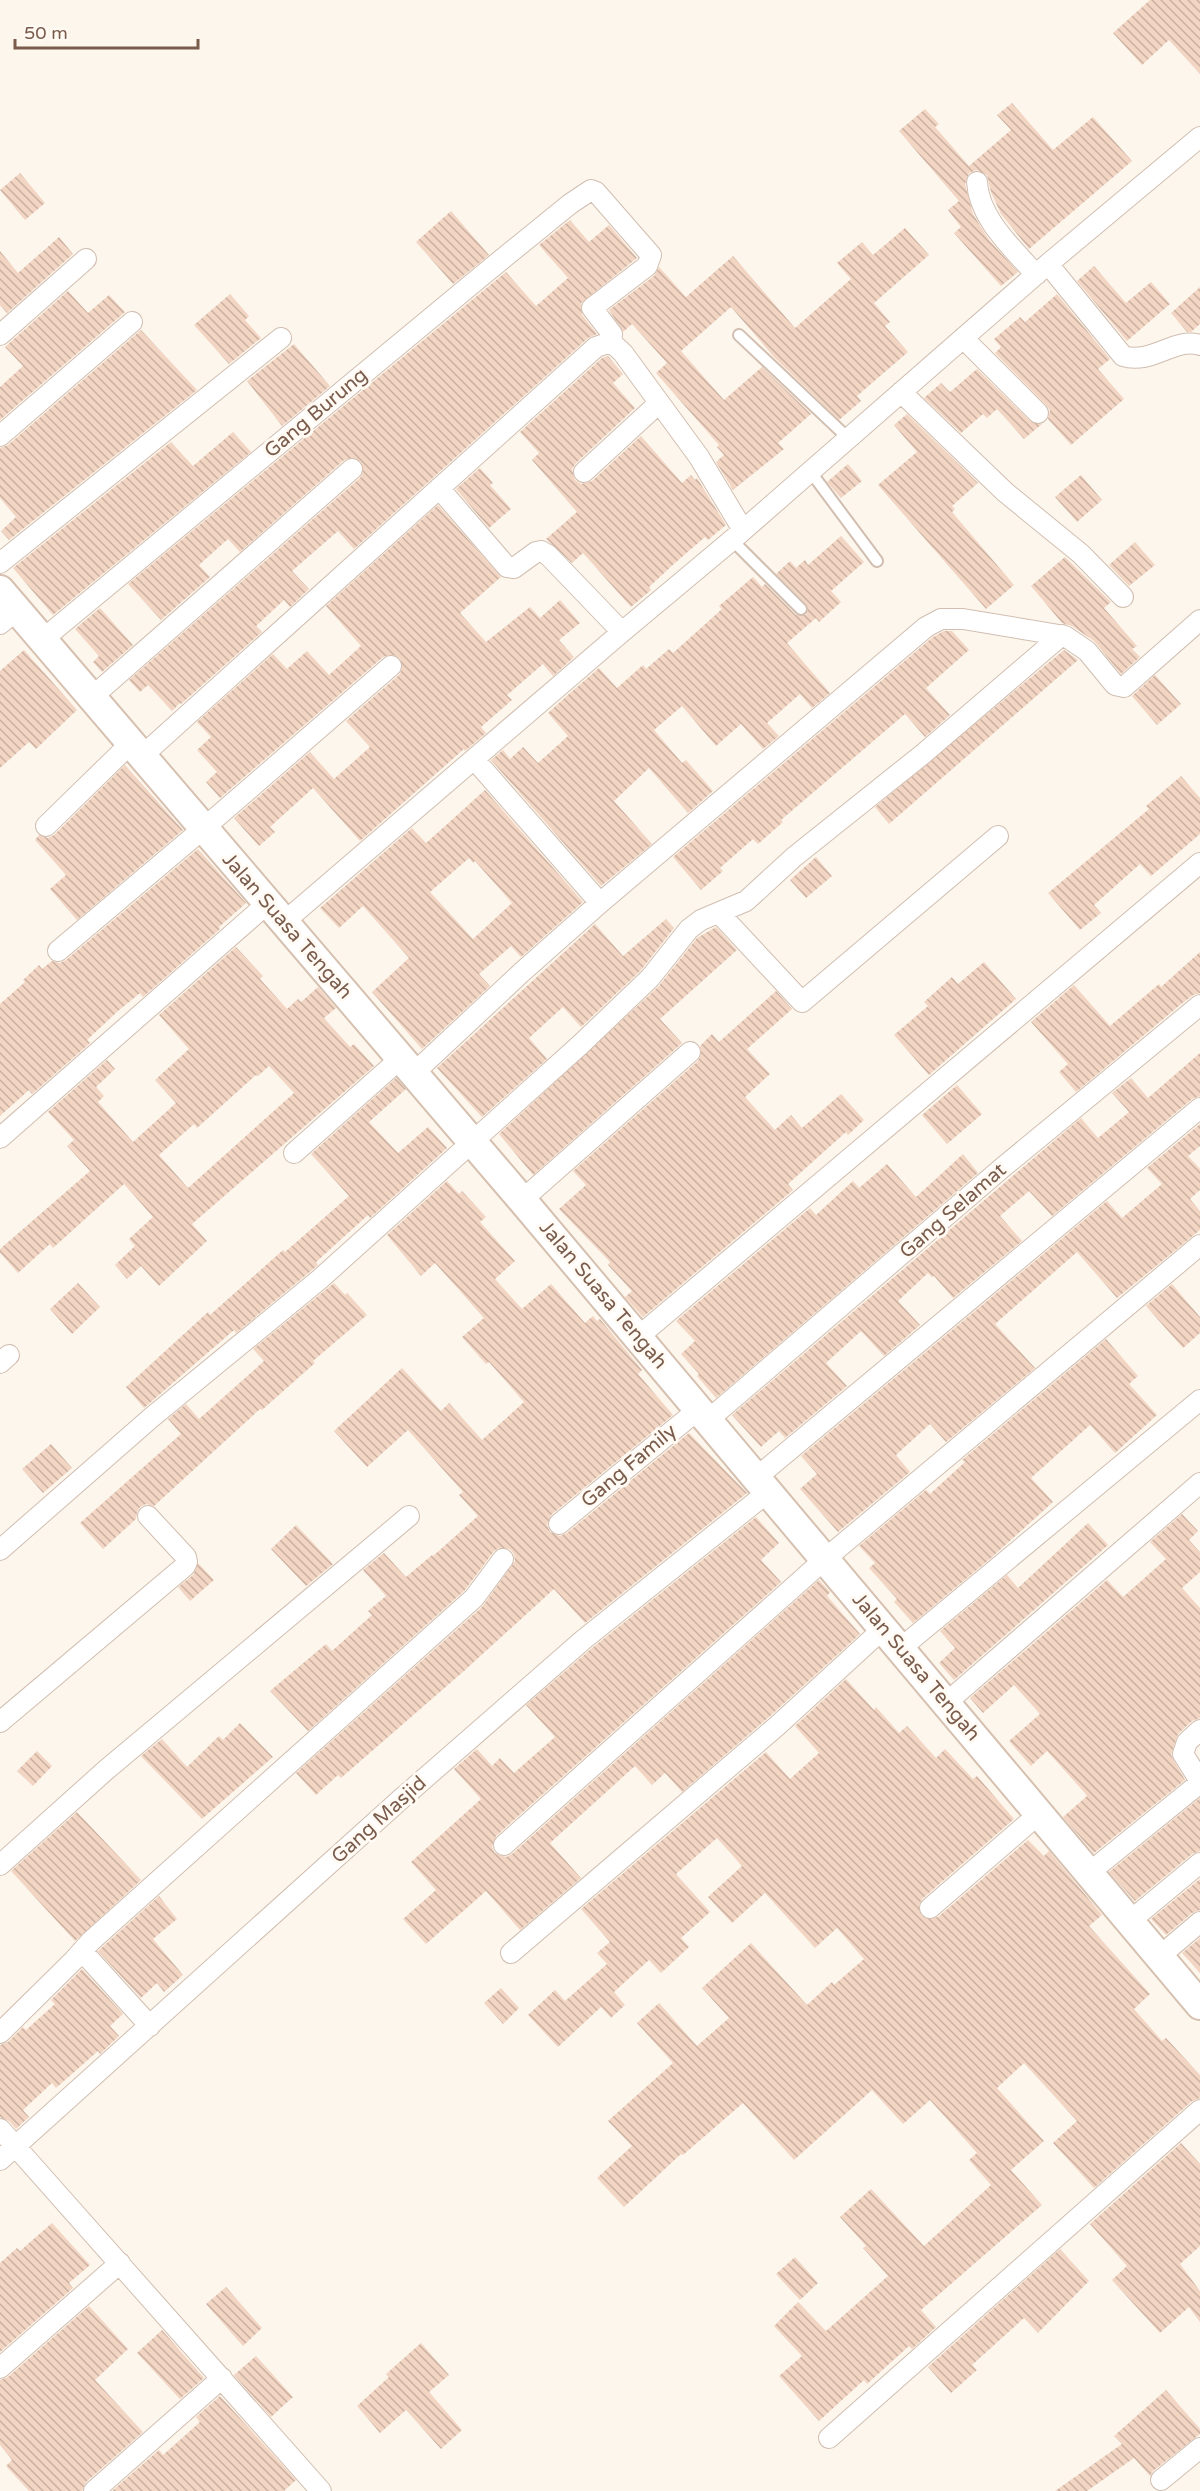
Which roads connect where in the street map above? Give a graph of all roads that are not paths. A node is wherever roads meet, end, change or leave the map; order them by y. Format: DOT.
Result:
graph roads {
  1 [pos="1200,137"];
  2 [pos="977,182"];
  3 [pos="86,259"];
  4 [pos="1042,270"];
  5 [pos="132,322"];
  6 [pos="0,335"];
  7 [pos="739,335"];
  8 [pos="281,338"];
  9 [pos="963,338"];
  10 [pos="611,342"];
  11 [pos="1200,345"];
  12 [pos="901,392"];
  13 [pos="659,403"];
  14 [pos="1038,413"];
  15 [pos="0,436"];
  16 [pos="848,438"];
  17 [pos="352,469"];
  18 [pos="810,471"];
  19 [pos="584,472"];
  20 [pos="439,488"];
  21 [pos="738,535"];
  22 [pos="877,561"];
  23 [pos="0,563"];
  24 [pos="1123,597"];
  25 [pos="6,608"];
  26 [pos="801,609"];
  27 [pos="1200,620"];
  28 [pos="622,632"];
  29 [pos="1062,635"];
  30 [pos="42,640"];
  31 [pos="392,666"];
  32 [pos="92,697"];
  33 [pos="136,749"];
  34 [pos="474,759"];
  35 [pos="46,826"];
  36 [pos="204,828"];
  37 [pos="998,836"];
  38 [pos="1200,862"];
  39 [pos="600,903"];
  40 [pos="276,913"];
  41 [pos="719,913"];
  42 [pos="58,951"];
  43 [pos="1200,1005"];
  44 [pos="690,1052"];
  45 [pos="408,1066"];
  46 [pos="1200,1108"];
  47 [pos="0,1138"];
  48 [pos="471,1141"];
  49 [pos="294,1153"];
  50 [pos="522,1200"];
  51 [pos="1200,1245"];
  52 [pos="638,1337"];
  53 [pos="1200,1400"];
  54 [pos="703,1415"];
  55 [pos="1200,1483"];
  56 [pos="762,1485"];
  57 [pos="148,1516"];
  58 [pos="409,1516"];
  59 [pos="559,1524"];
  60 [pos="0,1550"];
  61 [pos="825,1558"];
  62 [pos="503,1559"];
  63 [pos="892,1638"];
  64 [pos="946,1703"];
  65 [pos="0,1722"];
  66 [pos="1200,1730"];
  67 [pos="1200,1782"];
  68 [pos="1040,1813"];
  69 [pos="504,1845"];
  70 [pos="1200,1863"];
  71 [pos="0,1865"];
  72 [pos="1090,1872"];
  73 [pos="930,1908"];
  74 [pos="1130,1921"];
  75 [pos="1200,1922"];
  76 [pos="82,1951"];
  77 [pos="511,1953"];
  78 [pos="1160,1956"];
  79 [pos="1200,2005"];
  80 [pos="150,2026"];
  81 [pos="0,2033"];
  82 [pos="1200,2110"];
  83 [pos="0,2128"];
  84 [pos="16,2146"];
  85 [pos="0,2160"];
  86 [pos="120,2263"];
  87 [pos="0,2368"];
  88 [pos="222,2378"];
  89 [pos="829,2438"];
  90 [pos="1200,2448"];
  91 [pos="1161,2480"];
  92 [pos="94,2491"];
  93 [pos="321,2491"];
  1 -- 4 [label="street"];
  2 -- 4 [label="street"];
  3 -- 6 [label="street"];
  4 -- 9 [label="street"];
  4 -- 11 [label="street"];
  5 -- 15 [label="street"];
  7 -- 16 [label="lane"];
  8 -- 23 [label="street"];
  9 -- 12 [label="street"];
  9 -- 14 [label="street"];
  10 -- 13 [label="street"];
  10 -- 20 [label="street"];
  10 -- 30 [label="street, Gang Burung"];
  12 -- 16 [label="street"];
  12 -- 24 [label="street"];
  13 -- 19 [label="street"];
  13 -- 21 [label="street"];
  16 -- 18 [label="street"];
  17 -- 32 [label="street"];
  18 -- 21 [label="street"];
  18 -- 22 [label="lane"];
  20 -- 28 [label="street"];
  20 -- 33 [label="street"];
  21 -- 26 [label="lane"];
  21 -- 28 [label="street"];
  25 -- 30 [label="street, Jalan Suasa Tengah"];
  27 -- 29 [label="street"];
  28 -- 34 [label="street"];
  29 -- 39 [label="street"];
  29 -- 41 [label="street"];
  30 -- 32 [label="street, Jalan Suasa Tengah"];
  31 -- 36 [label="street"];
  32 -- 33 [label="street, Jalan Suasa Tengah"];
  33 -- 35 [label="street"];
  33 -- 36 [label="street, Jalan Suasa Tengah"];
  34 -- 39 [label="street"];
  34 -- 40 [label="street"];
  36 -- 40 [label="street, Jalan Suasa Tengah"];
  36 -- 42 [label="street"];
  37 -- 41 [label="street"];
  38 -- 52 [label="street"];
  39 -- 45 [label="street"];
  40 -- 45 [label="street, Jalan Suasa Tengah"];
  40 -- 47 [label="street"];
  41 -- 48 [label="street"];
  43 -- 54 [label="street, Gang Selamat"];
  44 -- 50 [label="street"];
  45 -- 48 [label="street, Jalan Suasa Tengah"];
  45 -- 49 [label="street"];
  46 -- 56 [label="street, Gang Masjid"];
  48 -- 50 [label="street, Jalan Suasa Tengah"];
  48 -- 60 [label="street"];
  50 -- 52 [label="street, Jalan Suasa Tengah"];
  51 -- 61 [label="street"];
  52 -- 54 [label="street, Jalan Suasa Tengah"];
  53 -- 63 [label="street"];
  54 -- 56 [label="street, Jalan Suasa Tengah"];
  54 -- 59 [label="street, Gang Family"];
  55 -- 64 [label="street"];
  56 -- 61 [label="street, Jalan Suasa Tengah"];
  56 -- 80 [label="street, Gang Masjid"];
  57 -- 65 [label="street"];
  58 -- 71 [label="street"];
  61 -- 63 [label="street, Jalan Suasa Tengah"];
  61 -- 69 [label="street"];
  62 -- 76 [label="street"];
  63 -- 64 [label="street, Jalan Suasa Tengah"];
  63 -- 77 [label="street"];
  64 -- 68 [label="street, Jalan Suasa Tengah"];
  66 -- 67 [label="street"];
  67 -- 72 [label="street"];
  68 -- 72 [label="street, Jalan Suasa Tengah"];
  68 -- 73 [label="street"];
  70 -- 74 [label="street"];
  72 -- 74 [label="street, Jalan Suasa Tengah"];
  74 -- 78 [label="street, Jalan Suasa Tengah"];
  75 -- 78 [label="street"];
  76 -- 80 [label="street"];
  76 -- 81 [label="street"];
  78 -- 79 [label="street, Jalan Suasa Tengah"];
  80 -- 84 [label="street, Gang Masjid"];
  82 -- 89 [label="street"];
  83 -- 84 [label="street"];
  84 -- 85 [label="street, Gang Masjid"];
  84 -- 86 [label="street"];
  86 -- 87 [label="street"];
  86 -- 88 [label="street"];
  88 -- 92 [label="street"];
  88 -- 93 [label="street"];
  90 -- 91 [label="street"];
}
